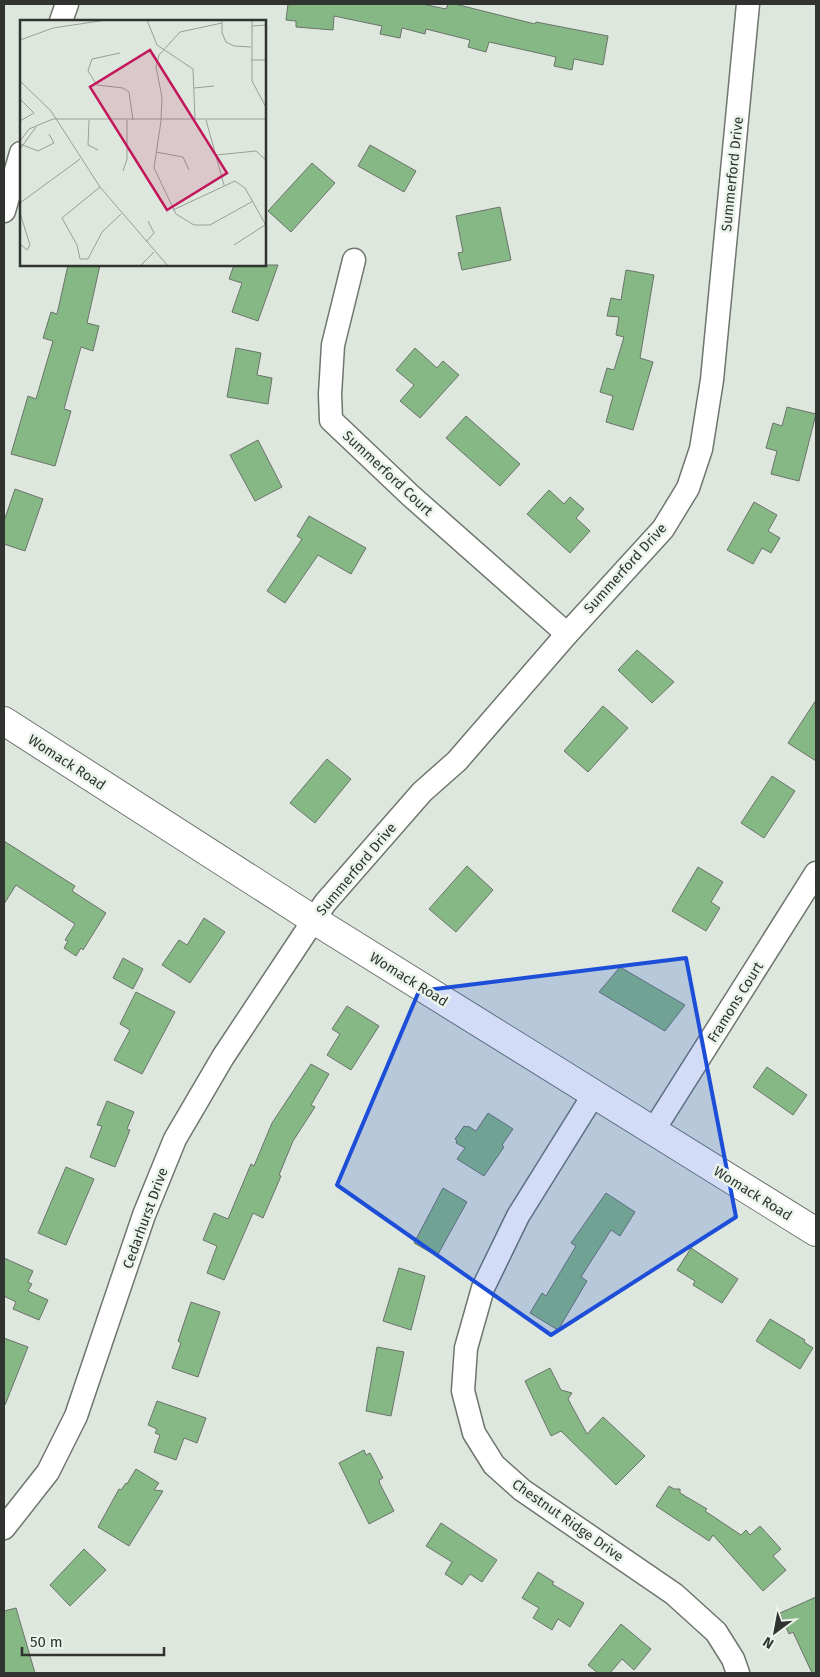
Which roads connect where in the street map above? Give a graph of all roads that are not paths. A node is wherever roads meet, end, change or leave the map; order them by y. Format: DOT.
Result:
graph roads {
  1 [pos="67,4"];
  2 [pos="748,4"];
  3 [pos="62,20"];
  4 [pos="20,156"];
  5 [pos="4,211"];
  6 [pos="354,260"];
  7 [pos="567,634"];
  8 [pos="4,721"];
  9 [pos="816,873"];
  10 [pos="314,920"];
  11 [pos="594,1094"];
  12 [pos="653,1130"];
  13 [pos="816,1232"];
  14 [pos="4,1528"];
  15 [pos="738,1673"];
  1 -- 3 [label="street"];
  2 -- 7 [label="street, Summerford Drive"];
  4 -- 5 [label="street"];
  6 -- 7 [label="street, Summerford Court"];
  7 -- 10 [label="street, Summerford Drive"];
  8 -- 10 [label="street, Womack Road"];
  9 -- 12 [label="street, Framons Court"];
  10 -- 11 [label="street, Womack Road"];
  10 -- 14 [label="street, Cedarhurst Drive"];
  11 -- 12 [label="street, Womack Road"];
  11 -- 15 [label="street, Chestnut Ridge Drive"];
  12 -- 13 [label="street, Womack Road"];
}
